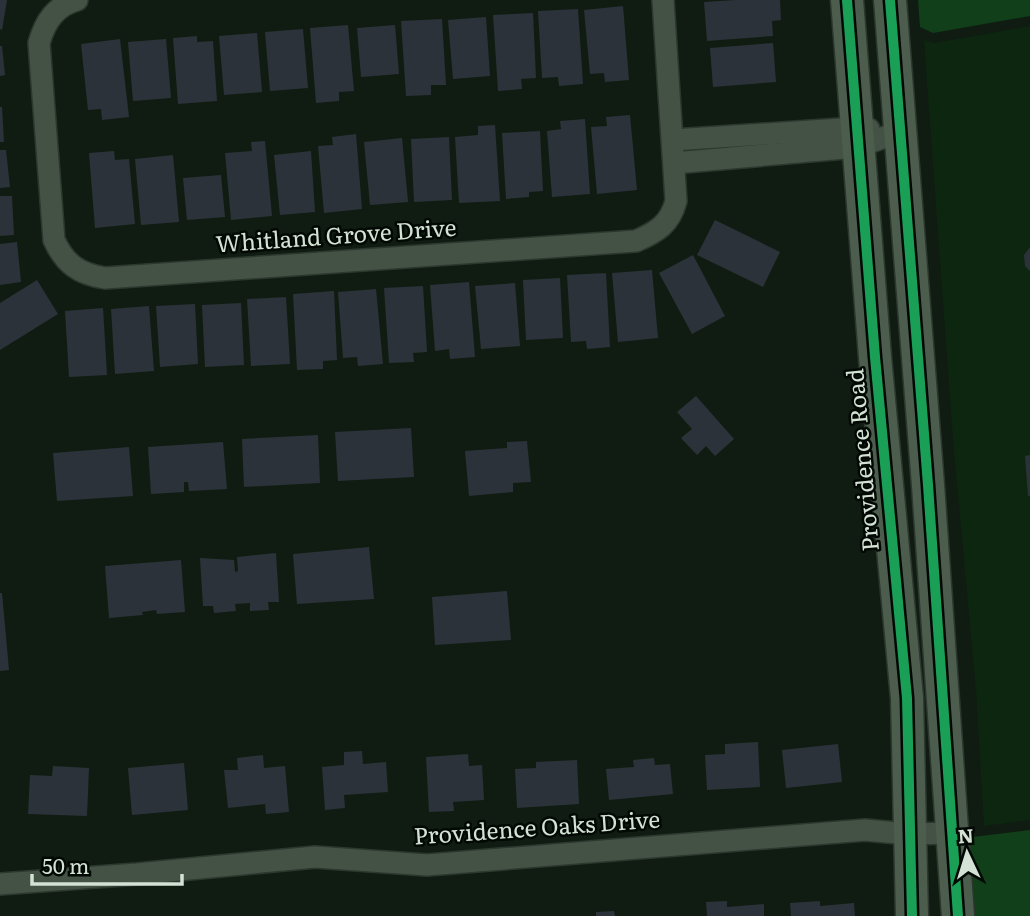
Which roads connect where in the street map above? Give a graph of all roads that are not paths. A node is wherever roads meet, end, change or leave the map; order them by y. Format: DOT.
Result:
graph roads {
  1 [pos="77,0"];
  2 [pos="663,0"];
  3 [pos="846,0"];
  4 [pos="890,0"];
  5 [pos="899,132"];
  6 [pos="857,137"];
  7 [pos="673,140"];
  8 [pos="674,163"];
  9 [pos="952,833"];
  10 [pos="909,834"];
  11 [pos="0,884"];
  12 [pos="912,916"];
  13 [pos="958,916"];
  1 -- 8 [label="street, Whitland Grove Drive"];
  2 -- 7 [label="street, Whitland Grove Drive"];
  3 -- 6 [label="main road, Providence Road"];
  4 -- 5 [label="main road"];
  5 -- 6 [label="street"];
  5 -- 9 [label="main road"];
  6 -- 7 [label="street"];
  6 -- 8 [label="street"];
  6 -- 10 [label="main road, Providence Road"];
  7 -- 8 [label="street, Whitland Grove Drive"];
  9 -- 10 [label="street, Providence Oaks Drive"];
  9 -- 13 [label="main road"];
  10 -- 11 [label="street, Providence Oaks Drive"];
  10 -- 12 [label="main road, Providence Road"];
}
